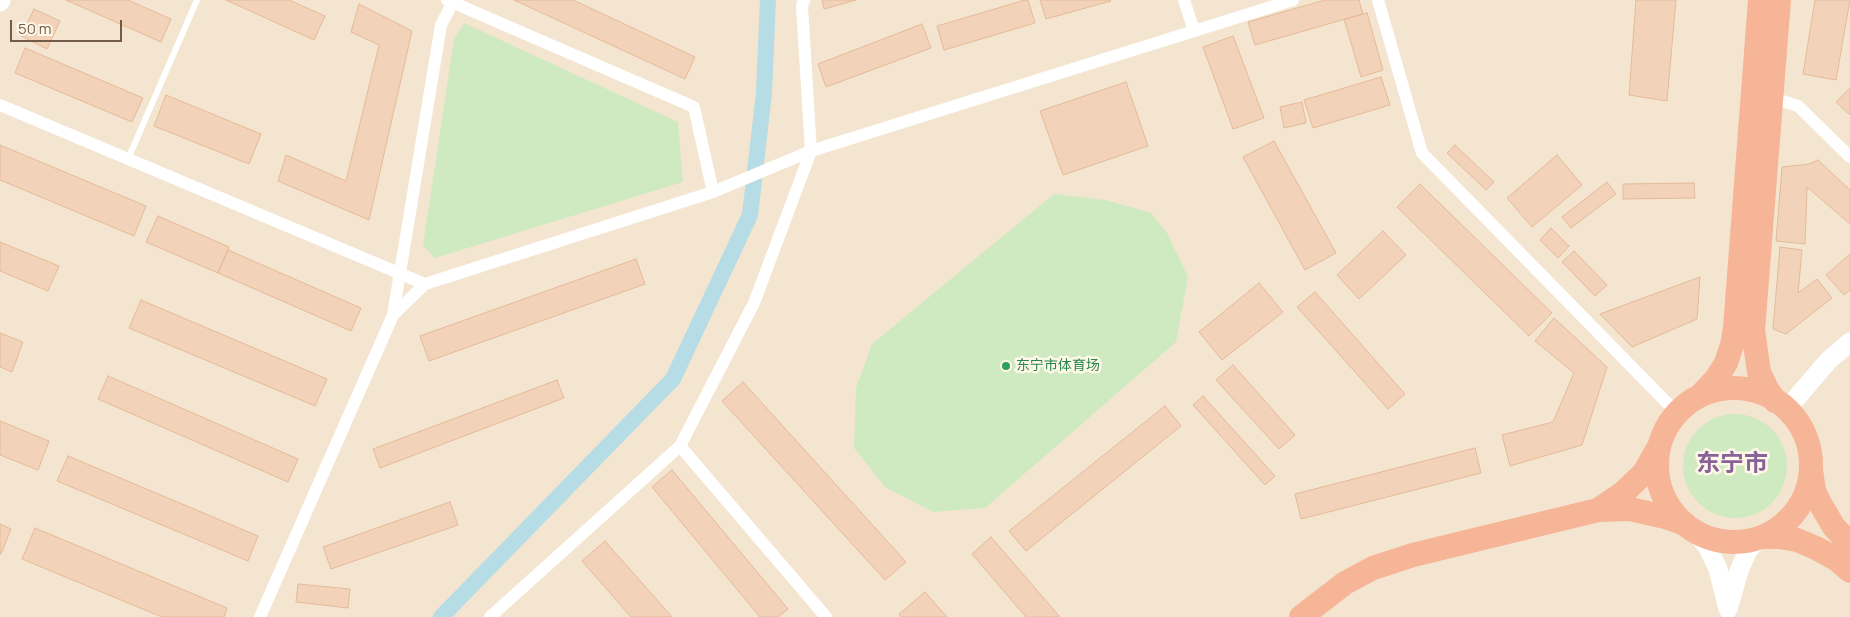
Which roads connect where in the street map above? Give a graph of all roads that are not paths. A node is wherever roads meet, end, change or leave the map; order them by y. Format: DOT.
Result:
graph roads {
  1 [pos="197,0"];
  2 [pos="804,0"];
  3 [pos="1184,0"];
  4 [pos="1293,0"];
  5 [pos="1378,0"];
  6 [pos="1760,0"];
  7 [pos="1779,0"];
  8 [pos="451,1"];
  9 [pos="1194,31"];
  10 [pos="1762,96"];
  11 [pos="0,105"];
  12 [pos="811,151"];
  13 [pos="1850,157"];
  14 [pos="128,159"];
  15 [pos="717,191"];
  16 [pos="400,274"];
  17 [pos="425,284"];
  18 [pos="393,316"];
  19 [pos="1850,342"];
  20 [pos="1701,395"];
  21 [pos="1781,405"];
  22 [pos="1678,413"];
  23 [pos="680,446"];
  24 [pos="1658,449"];
  25 [pos="1811,469"];
  26 [pos="1598,510"];
  27 [pos="1690,528"];
  28 [pos="1761,537"];
  29 [pos="1850,544"];
  30 [pos="1850,571"];
  31 [pos="1727,613"];
  32 [pos="260,617"];
  33 [pos="490,617"];
  34 [pos="826,617"];
  35 [pos="1301,617"];
  1 -- 14 [label="lane"];
  2 -- 12 [label="street"];
  3 -- 9 [label="street"];
  4 -- 9 [label="street"];
  5 -- 22 [label="street"];
  6 -- 10 [label="highway"];
  7 -- 10 [label="highway"];
  8 -- 15 [label="street"];
  8 -- 16 [label="street"];
  9 -- 12 [label="street"];
  10 -- 13 [label="street"];
  10 -- 20 [label="highway"];
  10 -- 21 [label="highway"];
  11 -- 14 [label="street"];
  12 -- 15 [label="street"];
  12 -- 23 [label="street"];
  14 -- 16 [label="street"];
  15 -- 17 [label="street"];
  16 -- 17 [label="street"];
  16 -- 18 [label="street"];
  17 -- 18 [label="street"];
  18 -- 32 [label="street"];
  19 -- 21 [label="street"];
  20 -- 21 [label="highway"];
  20 -- 22 [label="highway"];
  21 -- 25 [label="highway"];
  22 -- 24 [label="highway"];
  23 -- 33 [label="street"];
  23 -- 34 [label="street"];
  24 -- 26 [label="highway"];
  24 -- 27 [label="highway"];
  25 -- 28 [label="highway"];
  25 -- 29 [label="highway"];
  26 -- 27 [label="highway"];
  26 -- 35 [label="highway"];
  27 -- 28 [label="highway"];
  27 -- 31 [label="street"];
  28 -- 30 [label="highway"];
  28 -- 31 [label="street"];
}
